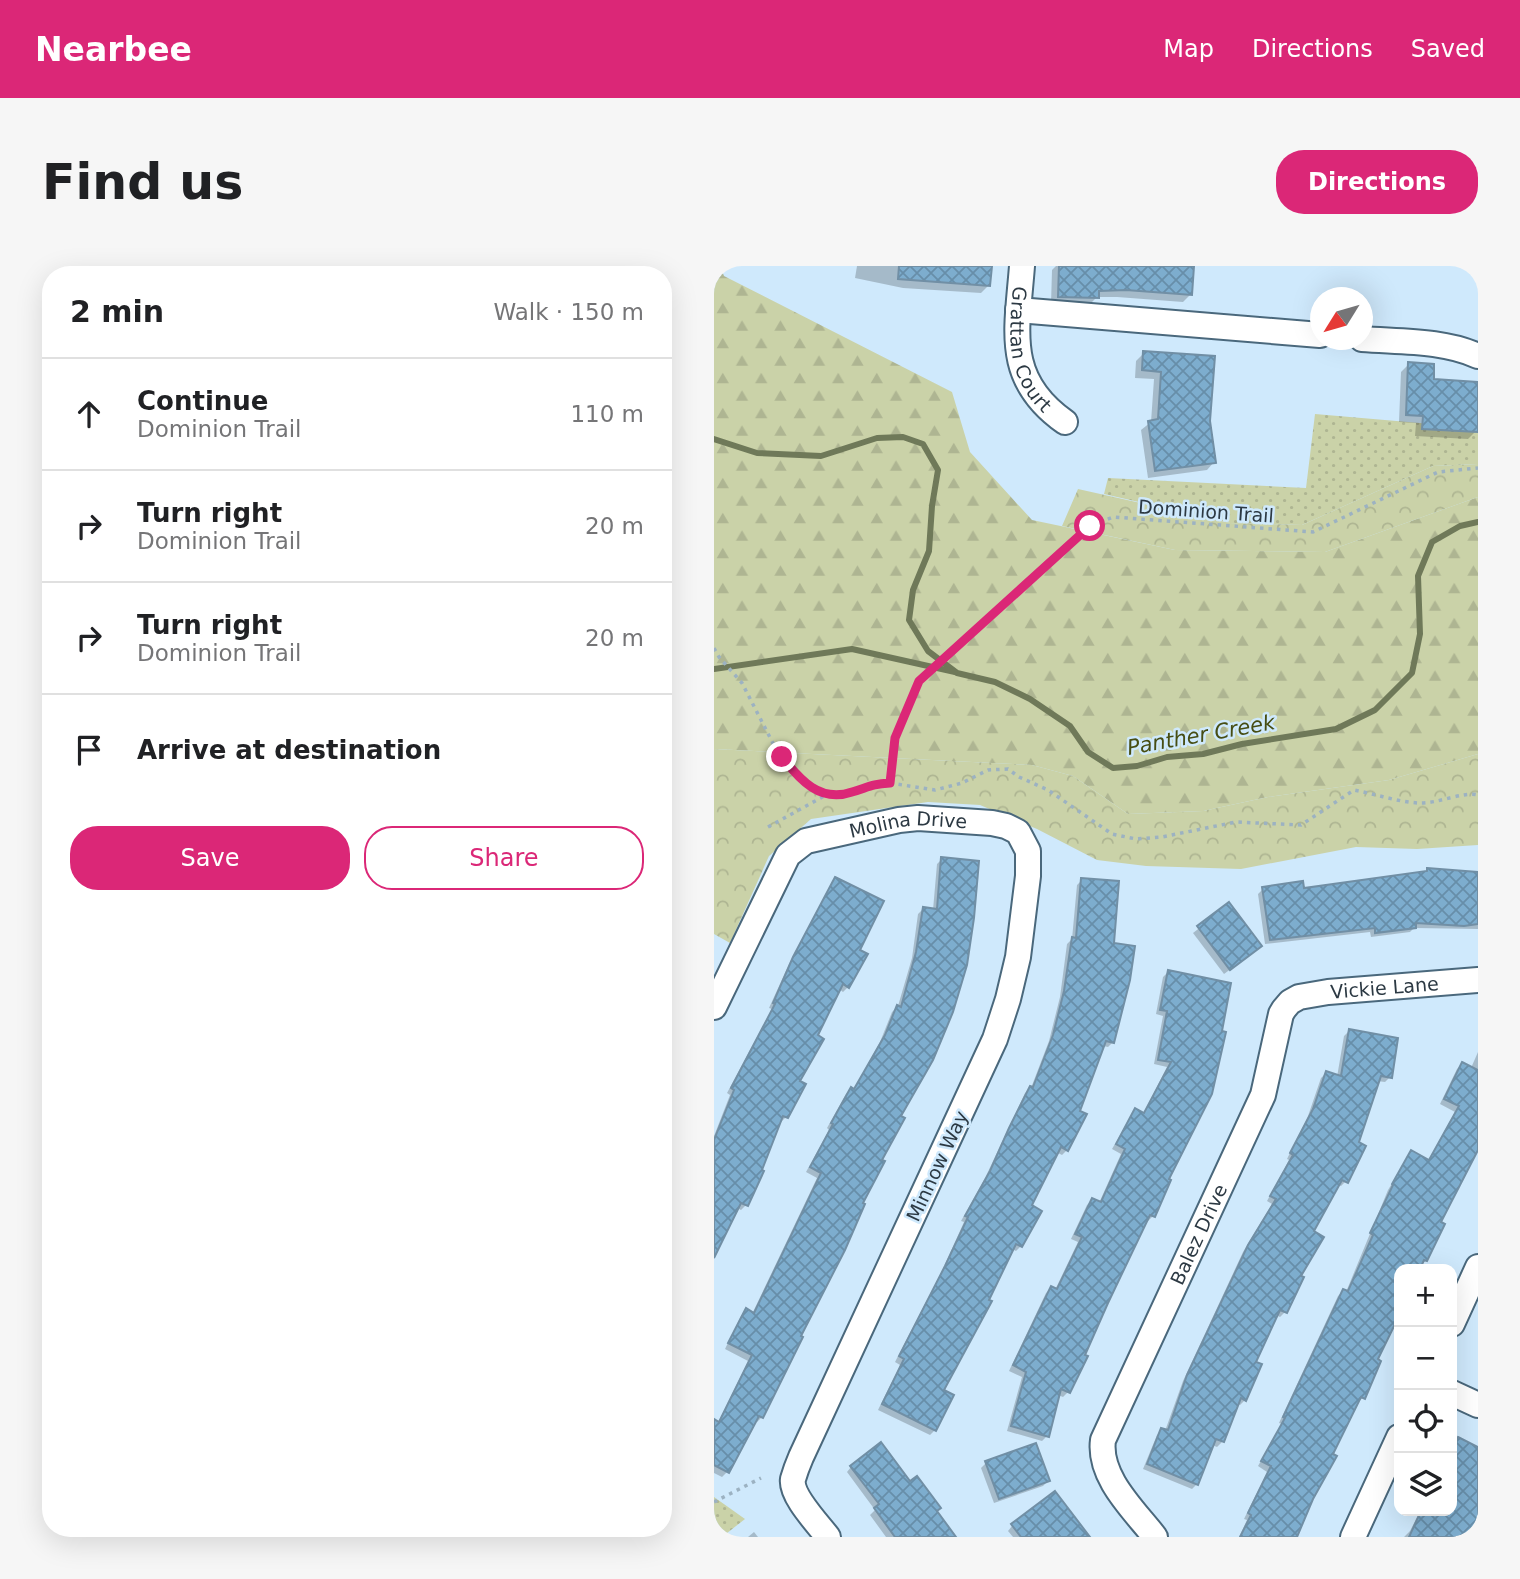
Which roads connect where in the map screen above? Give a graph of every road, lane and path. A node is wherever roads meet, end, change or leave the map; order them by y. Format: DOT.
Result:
graph roads {
  1 [pos="1022,266"];
  2 [pos="1018,310"];
  3 [pos="1310,334"];
  4 [pos="1373,340"];
  5 [pos="1478,356"];
  6 [pos="1065,422"];
  7 [pos="1478,468"];
  8 [pos="714,648"];
  9 [pos="890,783"];
  10 [pos="826,795"];
  11 [pos="1478,795"];
  12 [pos="768,827"];
  13 [pos="1022,838"];
  14 [pos="1478,980"];
  15 [pos="1290,1002"];
  16 [pos="714,1007"];
  17 [pos="1478,1267"];
  18 [pos="1457,1313"];
  19 [pos="1457,1394"];
  20 [pos="1478,1405"];
  21 [pos="1394,1448"];
  22 [pos="761,1478"];
  23 [pos="714,1502"];
  24 [pos="828,1537"];
  25 [pos="1155,1537"];
  26 [pos="1353,1537"];
  1 -- 2 [label="street, Grattan Court"];
  2 -- 3 [label="street"];
  2 -- 6 [label="street, Grattan Court"];
  4 -- 5 [label="street"];
  7 -- 9 [label="path, Dominion Trail"];
  8 -- 10 [label="path"];
  9 -- 10 [label="path"];
  9 -- 11 [label="path"];
  10 -- 12 [label="path"];
  13 -- 16 [label="street, Molina Drive"];
  13 -- 24 [label="street, Minnow Way"];
  14 -- 15 [label="street, Vickie Lane"];
  15 -- 25 [label="street, Balez Drive"];
  17 -- 18 [label="street"];
  19 -- 20 [label="street"];
  21 -- 26 [label="street"];
  22 -- 23 [label="path"];
}
